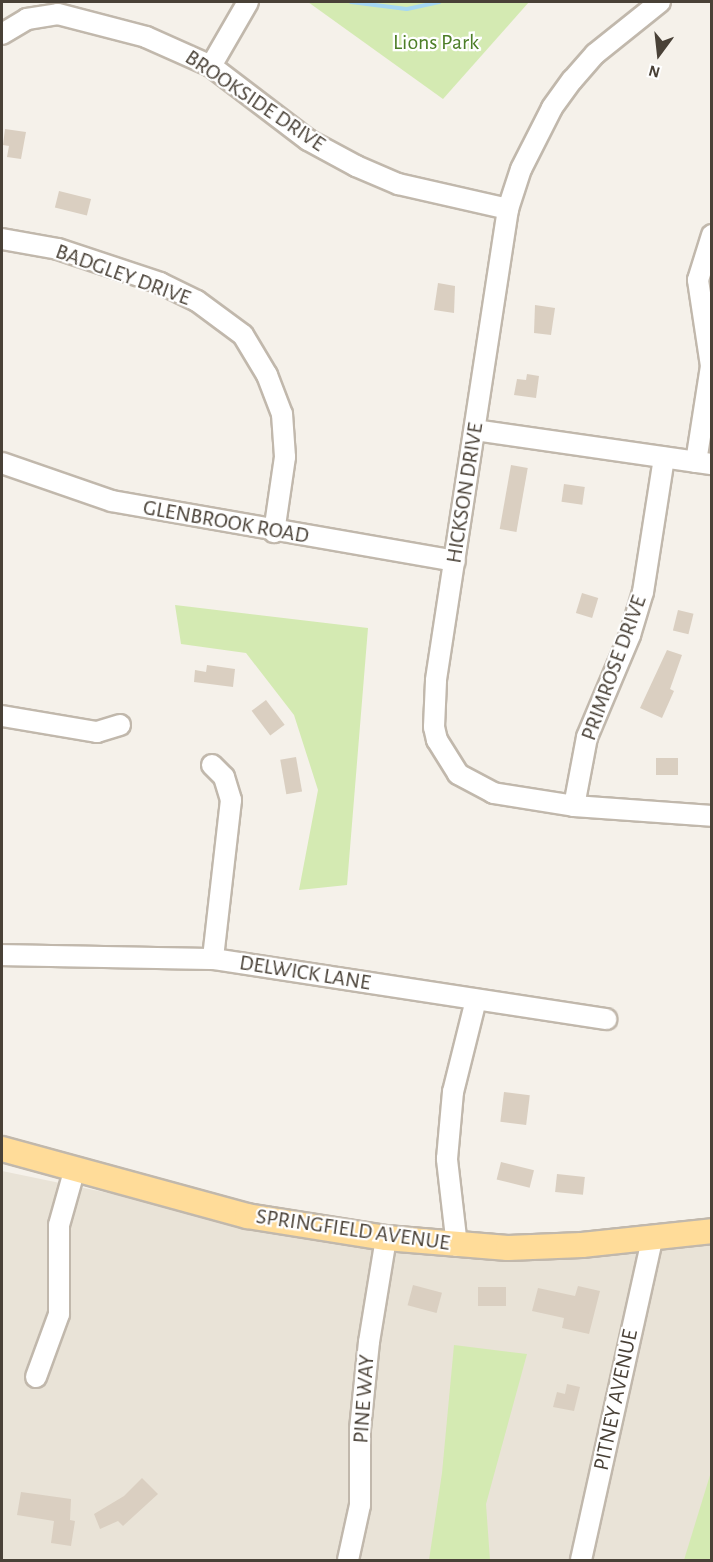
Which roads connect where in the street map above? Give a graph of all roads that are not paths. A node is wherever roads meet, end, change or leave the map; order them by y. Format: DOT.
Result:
graph roads {
  1 [pos="248,2"];
  2 [pos="660,2"];
  3 [pos="2,34"];
  4 [pos="211,66"];
  5 [pos="508,209"];
  6 [pos="711,235"];
  7 [pos="2,239"];
  8 [pos="475,430"];
  9 [pos="664,458"];
  10 [pos="2,463"];
  11 [pos="704,463"];
  12 [pos="274,532"];
  13 [pos="455,561"];
  14 [pos="2,716"];
  15 [pos="120,725"];
  16 [pos="212,765"];
  17 [pos="574,806"];
  18 [pos="711,816"];
  19 [pos="2,955"];
  20 [pos="213,959"];
  21 [pos="476,1000"];
  22 [pos="606,1019"];
  23 [pos="2,1149"];
  24 [pos="75,1168"];
  25 [pos="711,1231"];
  26 [pos="386,1238"];
  27 [pos="652,1239"];
  28 [pos="457,1246"];
  29 [pos="36,1377"];
  30 [pos="348,1560"];
  31 [pos="581,1560"];
  1 -- 4 [label="street"];
  2 -- 5 [label="street, HICKSON DRIVE"];
  3 -- 4 [label="street, BROOKSIDE DRIVE"];
  4 -- 5 [label="street, BROOKSIDE DRIVE"];
  5 -- 8 [label="street, HICKSON DRIVE"];
  6 -- 11 [label="street"];
  7 -- 12 [label="street, BADGLEY DRIVE"];
  8 -- 9 [label="street"];
  8 -- 13 [label="street, HICKSON DRIVE"];
  9 -- 11 [label="street"];
  9 -- 17 [label="street, PRIMROSE DRIVE"];
  10 -- 12 [label="street, GLENBROOK ROAD"];
  12 -- 13 [label="street, GLENBROOK ROAD"];
  13 -- 17 [label="street, HICKSON DRIVE"];
  14 -- 15 [label="street"];
  16 -- 20 [label="street"];
  17 -- 18 [label="street, HICKSON DRIVE"];
  19 -- 20 [label="street, DELWICK LANE"];
  20 -- 21 [label="street, DELWICK LANE"];
  21 -- 22 [label="street, DELWICK LANE"];
  21 -- 28 [label="street"];
  23 -- 24 [label="main road, SPRINGFIELD AVENUE"];
  24 -- 26 [label="main road, SPRINGFIELD AVENUE"];
  24 -- 29 [label="street"];
  25 -- 27 [label="main road, SPRINGFIELD AVENUE"];
  26 -- 28 [label="main road, SPRINGFIELD AVENUE"];
  26 -- 30 [label="street, PINE WAY"];
  27 -- 28 [label="main road, SPRINGFIELD AVENUE"];
  27 -- 31 [label="street, PITNEY AVENUE"];
}
